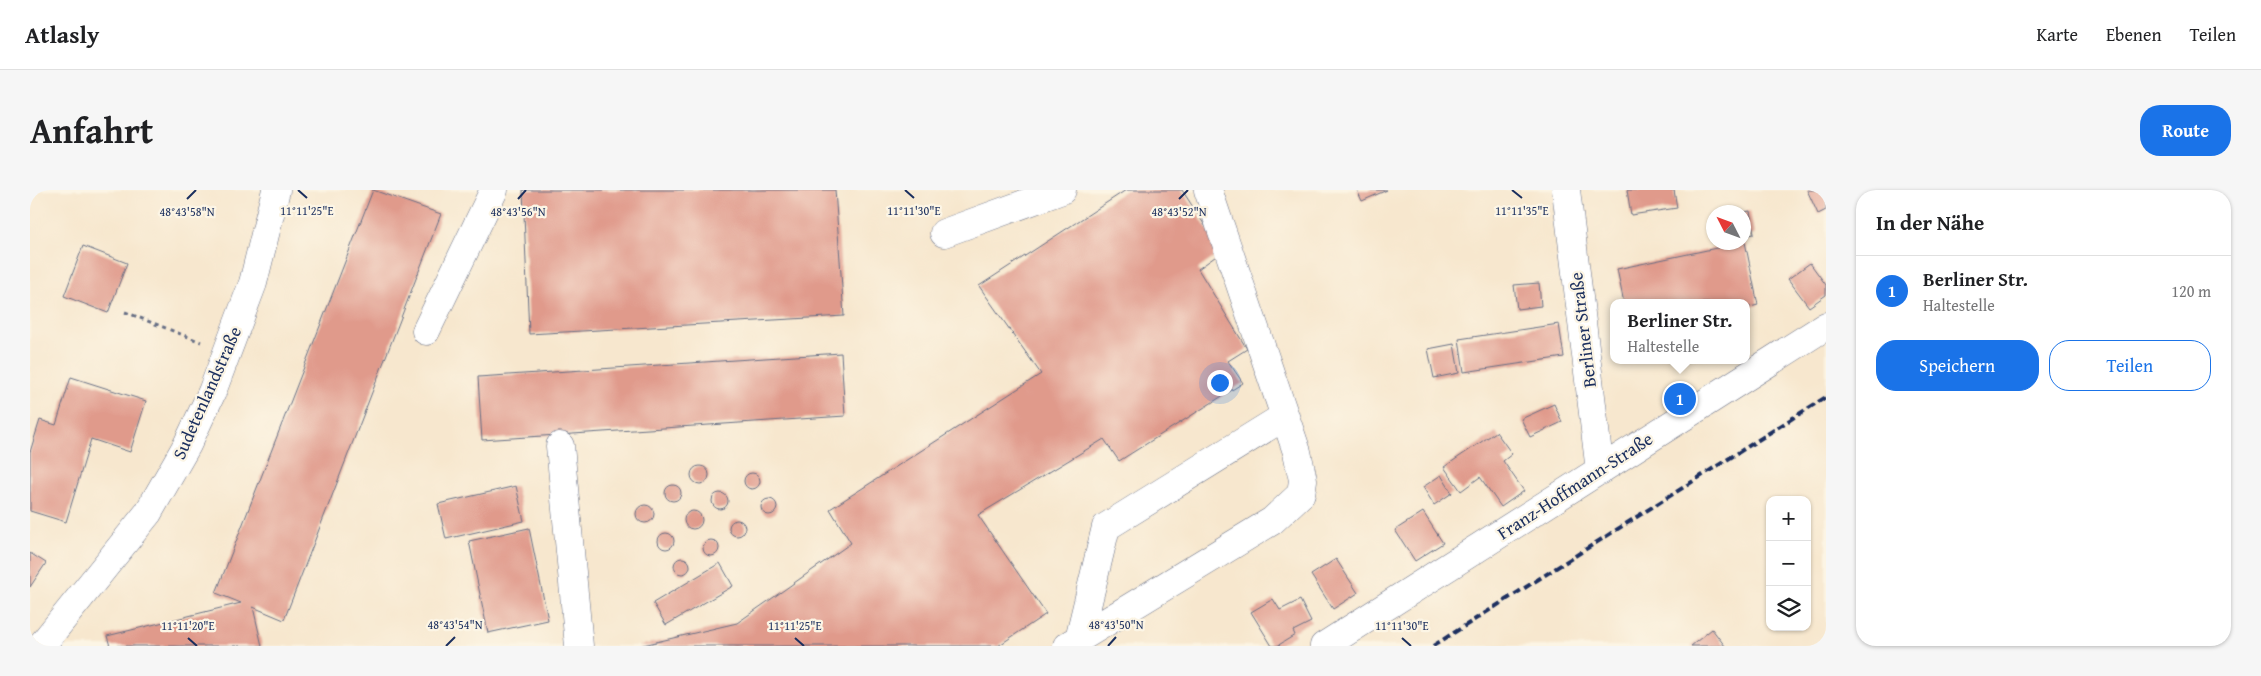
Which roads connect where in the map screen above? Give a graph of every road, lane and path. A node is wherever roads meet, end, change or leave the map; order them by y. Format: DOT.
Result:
graph roads {
  1 [pos="276,190"];
  2 [pos="494,190"];
  3 [pos="1062,190"];
  4 [pos="1208,190"];
  5 [pos="1566,190"];
  6 [pos="944,233"];
  7 [pos="125,312"];
  8 [pos="1826,326"];
  9 [pos="426,331"];
  10 [pos="227,352"];
  11 [pos="1285,416"];
  12 [pos="560,446"];
  13 [pos="1600,471"];
  14 [pos="1073,642"];
  15 [pos="41,646"];
  16 [pos="579,646"];
  17 [pos="1324,646"];
  1 -- 10 [label="street, Sudetenlandstraße"];
  2 -- 9 [label="street"];
  3 -- 6 [label="street"];
  4 -- 11 [label="street"];
  5 -- 13 [label="street, Berliner Straße"];
  7 -- 10 [label="path"];
  8 -- 13 [label="street, Franz-Hoffmann-Straße"];
  10 -- 15 [label="street, Sudetenlandstraße"];
  11 -- 14 [label="street"];
  11 -- 14 [label="street"];
  12 -- 16 [label="street"];
  13 -- 17 [label="street, Franz-Hoffmann-Straße"];
}
